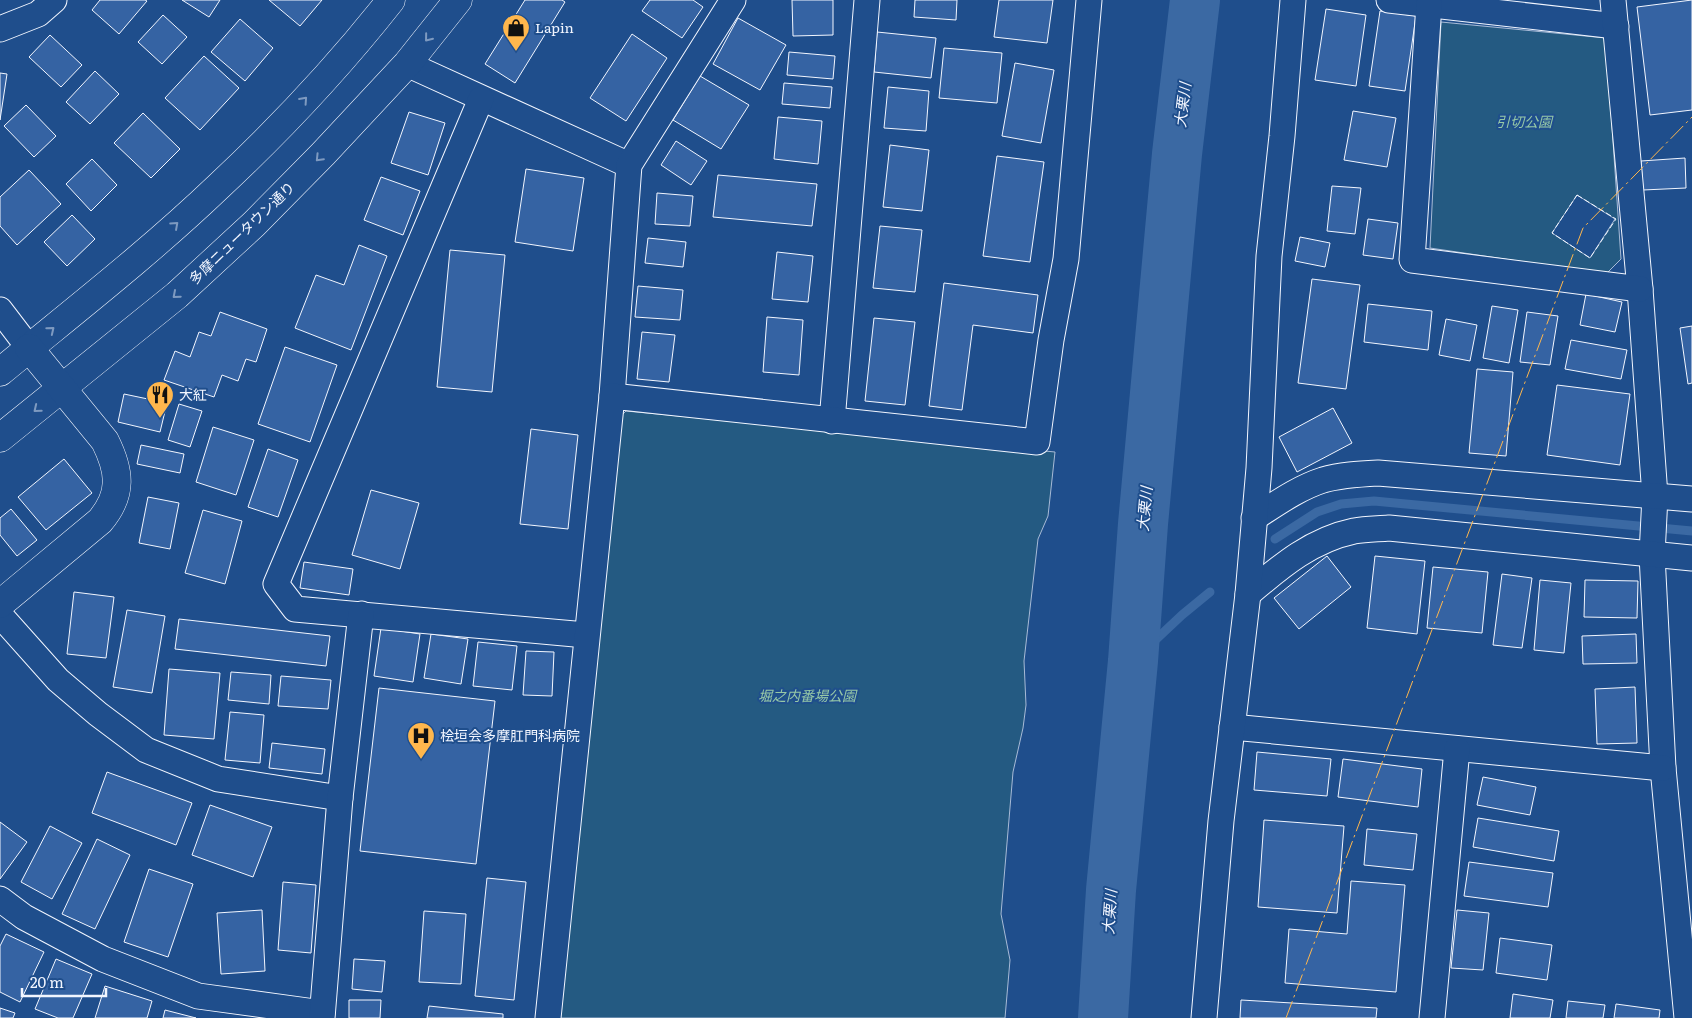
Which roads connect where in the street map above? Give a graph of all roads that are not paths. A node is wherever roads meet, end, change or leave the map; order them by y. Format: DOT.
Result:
graph roads {
  1 [pos="54,0"];
  2 [pos="392,0"];
  3 [pos="458,0"];
  4 [pos="733,0"];
  5 [pos="867,0"];
  6 [pos="1089,0"];
  7 [pos="1293,0"];
  8 [pos="1389,0"];
  9 [pos="1613,0"];
  10 [pos="1429,4"];
  11 [pos="1616,26"];
  12 [pos="0,29"];
  13 [pos="407,64"];
  14 [pos="481,99"];
  15 [pos="629,165"];
  16 [pos="1640,289"];
  17 [pos="0,310"];
  18 [pos="29,348"];
  19 [pos="0,372"];
  20 [pos="62,388"];
  21 [pos="612,396"];
  22 [pos="832,421"];
  23 [pos="0,438"];
  24 [pos="1655,496"];
  25 [pos="1692,499"];
  26 [pos="1254,518"];
  27 [pos="1652,555"];
  28 [pos="1692,558"];
  29 [pos="1248,594"];
  30 [pos="0,604"];
  31 [pos="361,614"];
  32 [pos="0,615"];
  33 [pos="586,635"];
  34 [pos="1232,728"];
  35 [pos="1457,749"];
  36 [pos="1663,768"];
  37 [pos="340,798"];
  38 [pos="0,899"];
  39 [pos="322,1016"];
  40 [pos="548,1018"];
  41 [pos="1204,1018"];
  42 [pos="1432,1018"];
  43 [pos="1686,1018"];
  1 -- 12 [label="street"];
  18 -- 2 [label="main road, one-way"];
  3 -- 13 [label="main road, 多摩ニュータウン通り, one-way"];
  4 -- 15 [label="street"];
  5 -- 22 [label="street"];
  6 -- 22 [label="street"];
  7 -- 26 [label="street"];
  8 -- 10 [label="street"];
  9 -- 11 [label="street"];
  10 -- 11 [label="street"];
  10 -- 16 [label="street"];
  11 -- 16 [label="street"];
  13 -- 14 [label="street"];
  13 -- 20 [label="main road, 多摩ニュータウン通り, one-way"];
  14 -- 15 [label="street"];
  14 -- 31 [label="street"];
  15 -- 21 [label="street"];
  16 -- 24 [label="street"];
  17 -- 18 [label="street"];
  18 -- 19 [label="main road"];
  18 -- 20 [label="main road"];
  20 -- 23 [label="main road, 多摩ニュータウン通り, one-way"];
  20 -- 30 [label="main road"];
  21 -- 22 [label="street"];
  21 -- 33 [label="street"];
  24 -- 25 [label="street"];
  24 -- 26 [label="street"];
  24 -- 27 [label="street"];
  26 -- 29 [label="street"];
  27 -- 28 [label="street"];
  27 -- 29 [label="street"];
  27 -- 36 [label="street"];
  29 -- 34 [label="street"];
  31 -- 33 [label="street"];
  31 -- 37 [label="street"];
  32 -- 37 [label="street"];
  33 -- 40 [label="street"];
  34 -- 35 [label="street"];
  34 -- 41 [label="street"];
  35 -- 36 [label="street"];
  35 -- 42 [label="street"];
  36 -- 43 [label="street"];
  37 -- 39 [label="street"];
  38 -- 39 [label="street"];
}
